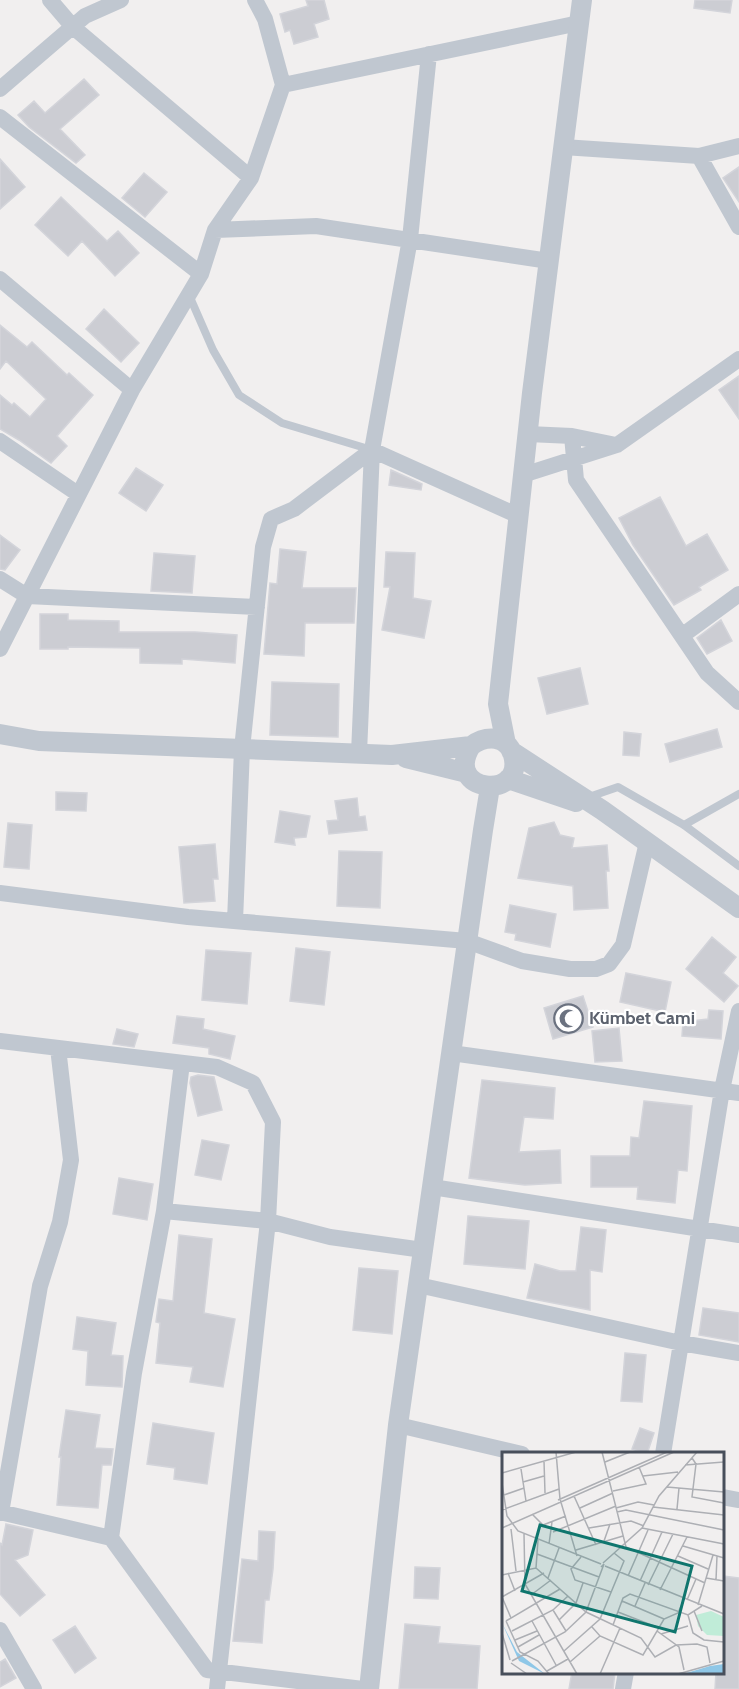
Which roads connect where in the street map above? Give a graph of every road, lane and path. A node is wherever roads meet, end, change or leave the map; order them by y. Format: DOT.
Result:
graph roads {
  1 [pos="50,0"];
  2 [pos="121,0"];
  3 [pos="255,0"];
  4 [pos="582,0"];
  5 [pos="579,23"];
  6 [pos="73,27"];
  7 [pos="429,54"];
  8 [pos="283,85"];
  9 [pos="0,89"];
  10 [pos="0,117"];
  11 [pos="739,146"];
  12 [pos="563,147"];
  13 [pos="699,156"];
  14 [pos="251,178"];
  15 [pos="739,227"];
  16 [pos="215,230"];
  17 [pos="410,239"];
  18 [pos="549,261"];
  19 [pos="201,274"];
  20 [pos="0,279"];
  21 [pos="189,294"];
  22 [pos="739,359"];
  23 [pos="132,390"];
  24 [pos="528,435"];
  25 [pos="572,436"];
  26 [pos="0,441"];
  27 [pos="617,445"];
  28 [pos="372,450"];
  29 [pos="574,460"];
  30 [pos="523,475"];
  31 [pos="78,494"];
  32 [pos="519,516"];
  33 [pos="0,579"];
  34 [pos="739,594"];
  35 [pos="27,596"];
  36 [pos="257,606"];
  37 [pos="683,635"];
  38 [pos="0,649"];
  39 [pos="739,702"];
  40 [pos="498,704"];
  41 [pos="0,734"];
  42 [pos="475,743"];
  43 [pos="509,748"];
  44 [pos="242,749"];
  45 [pos="359,753"];
  46 [pos="392,754"];
  47 [pos="485,780"];
  48 [pos="739,794"];
  49 [pos="584,799"];
  50 [pos="602,810"];
  51 [pos="684,825"];
  52 [pos="647,842"];
  53 [pos="739,866"];
  54 [pos="0,893"];
  55 [pos="739,908"];
  56 [pos="235,921"];
  57 [pos="467,941"];
  58 [pos="739,1011"];
  59 [pos="0,1041"];
  60 [pos="58,1048"];
  61 [pos="451,1053"];
  62 [pos="182,1063"];
  63 [pos="722,1090"];
  64 [pos="739,1093"];
  65 [pos="432,1187"];
  66 [pos="164,1211"];
  67 [pos="268,1221"];
  68 [pos="699,1229"];
  69 [pos="739,1235"];
  70 [pos="423,1250"];
  71 [pos="418,1286"];
  72 [pos="681,1342"];
  73 [pos="739,1353"];
  74 [pos="398,1425"];
  75 [pos="513,1452"];
  76 [pos="663,1452"];
  77 [pos="724,1497"];
  78 [pos="739,1500"];
  79 [pos="1,1513"];
  80 [pos="111,1538"];
  81 [pos="0,1630"];
  82 [pos="218,1671"];
  83 [pos="626,1674"];
  84 [pos="34,1689"];
  85 [pos="217,1689"];
  86 [pos="363,1689"];
  87 [pos="369,1689"];
  88 [pos="623,1689"];
  1 -- 6 [label="street"];
  2 -- 6 [label="street"];
  3 -- 8 [label="street"];
  4 -- 5 [label="street"];
  5 -- 7 [label="street"];
  5 -- 12 [label="street"];
  6 -- 9 [label="street"];
  6 -- 14 [label="street"];
  7 -- 8 [label="street"];
  7 -- 17 [label="street"];
  8 -- 14 [label="street"];
  10 -- 19 [label="street"];
  11 -- 13 [label="street"];
  12 -- 13 [label="street"];
  12 -- 18 [label="street"];
  13 -- 15 [label="street"];
  14 -- 16 [label="street"];
  16 -- 17 [label="street"];
  16 -- 19 [label="street"];
  17 -- 18 [label="street"];
  17 -- 28 [label="street"];
  18 -- 24 [label="street"];
  19 -- 21 [label="street"];
  20 -- 23 [label="street"];
  21 -- 23 [label="street"];
  21 -- 28 [label="lane"];
  22 -- 27 [label="street"];
  23 -- 31 [label="street"];
  24 -- 25 [label="street"];
  24 -- 30 [label="street"];
  25 -- 27 [label="street"];
  25 -- 29 [label="street"];
  26 -- 31 [label="street"];
  27 -- 29 [label="street"];
  28 -- 32 [label="street"];
  28 -- 36 [label="street"];
  28 -- 45 [label="street"];
  29 -- 30 [label="street"];
  29 -- 37 [label="street"];
  30 -- 32 [label="street"];
  31 -- 35 [label="street"];
  32 -- 40 [label="street"];
  33 -- 35 [label="street"];
  34 -- 37 [label="street"];
  35 -- 36 [label="street"];
  35 -- 38 [label="street"];
  36 -- 44 [label="street"];
  37 -- 39 [label="street"];
  40 -- 42 [label="street"];
  40 -- 43 [label="street"];
  41 -- 44 [label="street"];
  42 -- 43 [label="street"];
  42 -- 46 [label="street"];
  42 -- 47 [label="street"];
  43 -- 47 [label="street"];
  43 -- 49 [label="street"];
  44 -- 45 [label="street"];
  44 -- 56 [label="street"];
  45 -- 46 [label="street"];
  46 -- 47 [label="street"];
  47 -- 50 [label="street"];
  47 -- 57 [label="street"];
  48 -- 51 [label="lane"];
  49 -- 50 [label="street"];
  49 -- 51 [label="lane"];
  50 -- 52 [label="street"];
  51 -- 53 [label="lane"];
  52 -- 55 [label="street"];
  52 -- 57 [label="street"];
  54 -- 56 [label="street"];
  56 -- 57 [label="street"];
  57 -- 61 [label="street"];
  58 -- 63 [label="street"];
  59 -- 60 [label="street"];
  60 -- 62 [label="street"];
  60 -- 79 [label="street"];
  61 -- 63 [label="street"];
  61 -- 65 [label="street"];
  62 -- 66 [label="street"];
  62 -- 67 [label="street"];
  63 -- 64 [label="street"];
  63 -- 68 [label="street"];
  65 -- 68 [label="street"];
  65 -- 70 [label="street"];
  66 -- 67 [label="street"];
  66 -- 80 [label="street"];
  67 -- 70 [label="street"];
  67 -- 82 [label="street"];
  68 -- 69 [label="street"];
  68 -- 72 [label="street"];
  70 -- 71 [label="street"];
  71 -- 72 [label="street"];
  71 -- 74 [label="street"];
  72 -- 73 [label="street"];
  72 -- 76 [label="street"];
  74 -- 75 [label="street"];
  74 -- 87 [label="street"];
  77 -- 78 [label="street"];
  79 -- 80 [label="street"];
  80 -- 82 [label="street"];
  81 -- 84 [label="street"];
  82 -- 85 [label="street"];
  82 -- 86 [label="street"];
  83 -- 88 [label="street"];
}
